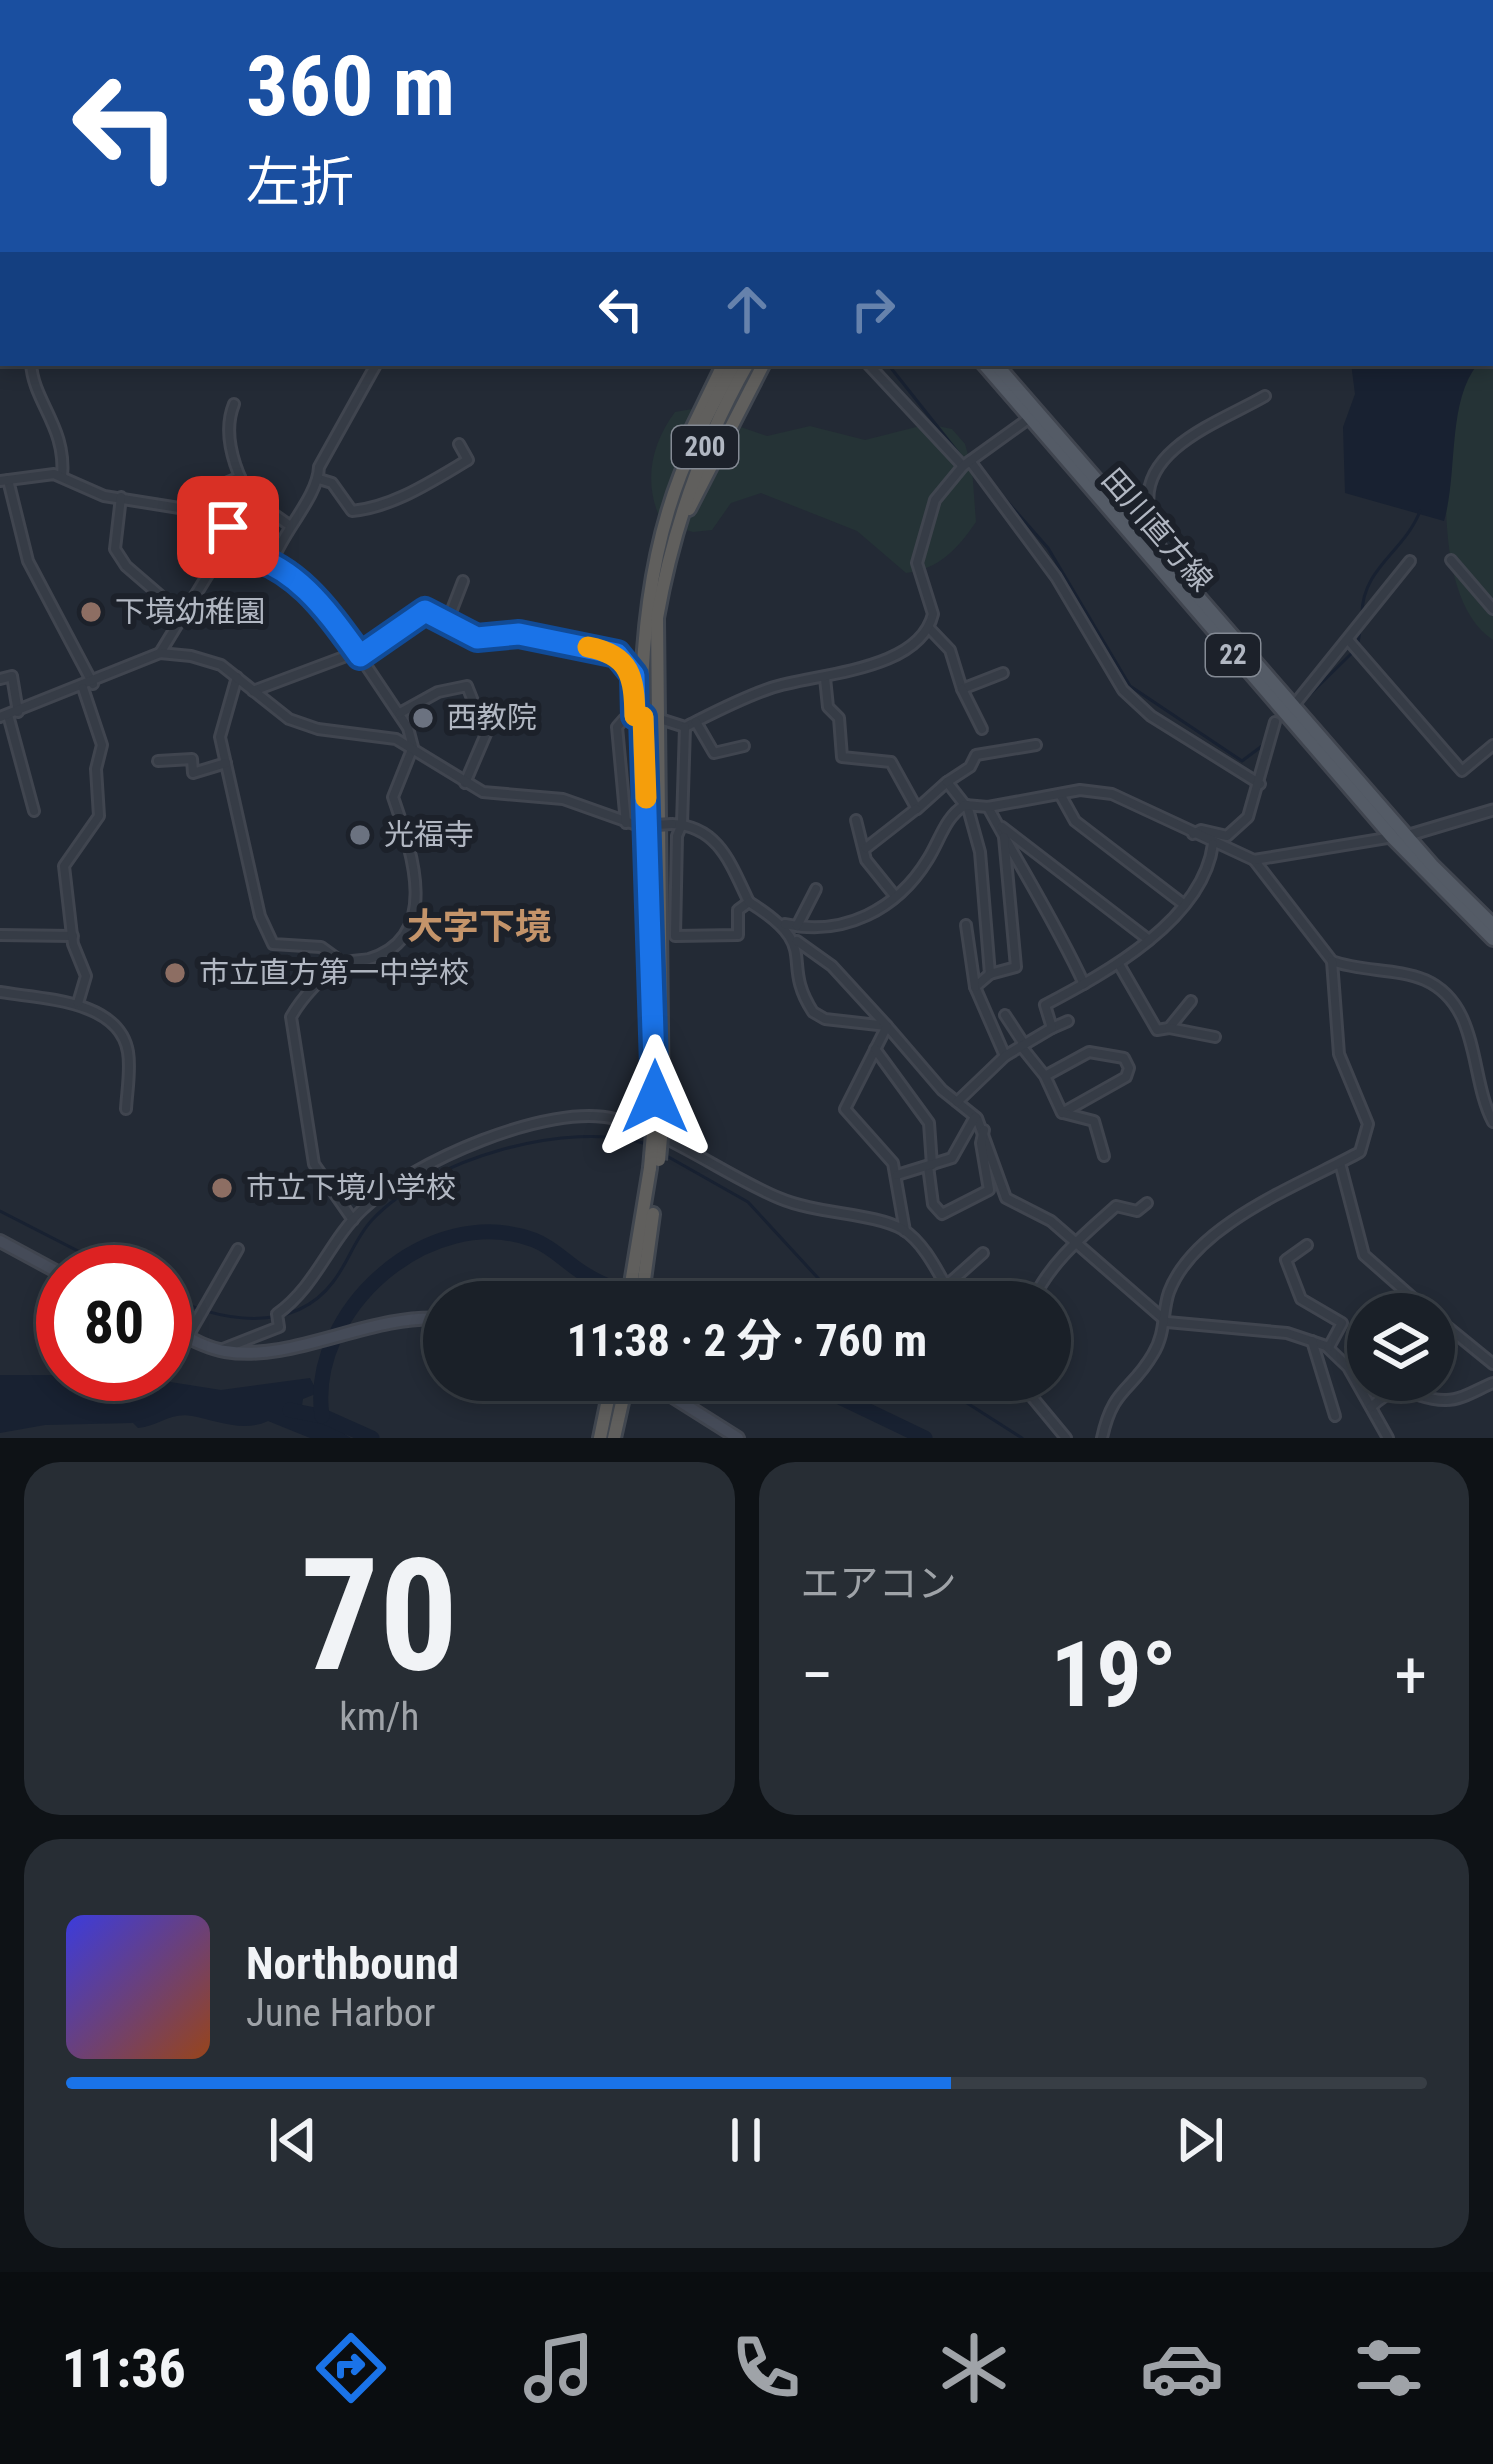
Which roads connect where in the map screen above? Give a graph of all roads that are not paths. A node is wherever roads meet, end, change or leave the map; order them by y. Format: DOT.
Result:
graph roads {
  1 [pos="31,366"];
  2 [pos="375,366"];
  3 [pos="723,366"];
  4 [pos="733,366"];
  5 [pos="746,366"];
  6 [pos="762,366"];
  7 [pos="870,366"];
  8 [pos="986,366"];
  9 [pos="997,366"];
  10 [pos="1265,396"];
  11 [pos="234,404"];
  12 [pos="1034,416"];
  13 [pos="459,444"];
  14 [pos="967,464"];
  15 [pos="62,477"];
  16 [pos="240,477"];
  17 [pos="319,479"];
  18 [pos="4,480"];
  19 [pos="121,497"];
  20 [pos="195,511"];
  21 [pos="668,513"];
  22 [pos="289,525"];
  23 [pos="675,536"];
  24 [pos="243,554"];
  25 [pos="273,560"];
  26 [pos="1166,560"];
  27 [pos="1451,560"];
  28 [pos="1410,561"];
  29 [pos="463,581"];
  30 [pos="1493,609"];
  31 [pos="184,616"];
  32 [pos="448,620"];
  33 [pos="929,628"];
  34 [pos="1350,642"];
  35 [pos="160,653"];
  36 [pos="358,654"];
  37 [pos="1003,673"];
  38 [pos="237,677"];
  39 [pos="825,678"];
  40 [pos="0,679"];
  41 [pos="88,686"];
  42 [pos="962,689"];
  43 [pos="253,691"];
  44 [pos="400,713"];
  45 [pos="1284,714"];
  46 [pos="8,715"];
  47 [pos="644,717"];
  48 [pos="696,722"];
  49 [pos="685,727"];
  50 [pos="982,729"];
  51 [pos="1036,745"];
  52 [pos="1493,745"];
  53 [pos="744,746"];
  54 [pos="413,747"];
  55 [pos="158,760"];
  56 [pos="226,763"];
  57 [pos="947,782"];
  58 [pos="465,783"];
  59 [pos="1260,784"];
  60 [pos="1060,794"];
  61 [pos="966,805"];
  62 [pos="988,807"];
  63 [pos="916,808"];
  64 [pos="1493,810"];
  65 [pos="34,811"];
  66 [pos="856,820"];
  67 [pos="996,822"];
  68 [pos="626,823"];
  69 [pos="677,824"];
  70 [pos="1193,834"];
  71 [pos="1399,836"];
  72 [pos="1004,837"];
  73 [pos="1214,844"];
  74 [pos="866,848"];
  75 [pos="1254,860"];
  76 [pos="816,889"];
  77 [pos="895,896"];
  78 [pos="749,902"];
  79 [pos="1182,903"];
  80 [pos="785,924"];
  81 [pos="966,925"];
  82 [pos="1493,925"];
  83 [pos="796,926"];
  84 [pos="0,935"];
  85 [pos="73,936"];
  86 [pos="793,938"];
  87 [pos="1493,939"];
  88 [pos="1149,940"];
  89 [pos="1332,961"];
  90 [pos="343,963"];
  91 [pos="1120,966"];
  92 [pos="990,974"];
  93 [pos="1084,985"];
  94 [pos="975,987"];
  95 [pos="0,992"];
  96 [pos="1191,1001"];
  97 [pos="78,1003"];
  98 [pos="1005,1015"];
  99 [pos="1067,1021"];
  100 [pos="887,1026"];
  101 [pos="1052,1028"];
  102 [pos="1169,1028"];
  103 [pos="1215,1037"];
  104 [pos="1023,1045"];
  105 [pos="875,1049"];
  106 [pos="1005,1056"];
  107 [pos="1045,1076"];
  108 [pos="957,1102"];
  109 [pos="126,1109"];
  110 [pos="1062,1113"];
  111 [pos="975,1117"];
  112 [pos="1493,1122"];
  113 [pos="984,1130"];
  114 [pos="1104,1156"];
  115 [pos="1340,1163"];
  116 [pos="930,1166"];
  117 [pos="897,1175"];
  118 [pos="1147,1203"];
  119 [pos="353,1220"];
  120 [pos="905,1231"];
  121 [pos="0,1241"];
  122 [pos="1080,1244"];
  123 [pos="1307,1245"];
  124 [pos="238,1250"];
  125 [pos="982,1253"];
  126 [pos="36,1260"];
  127 [pos="640,1271"];
  128 [pos="636,1281"];
  129 [pos="640,1281"];
  130 [pos="942,1281"];
  131 [pos="951,1281"];
  132 [pos="1044,1281"];
  133 [pos="1408,1293"];
  134 [pos="423,1320"];
  135 [pos="1167,1322"];
  136 [pos="192,1329"];
  137 [pos="1455,1333"];
  138 [pos="192,1338"];
  139 [pos="1312,1339"];
  140 [pos="1329,1349"];
  141 [pos="220,1351"];
  142 [pos="1493,1364"];
  143 [pos="1493,1383"];
  144 [pos="613,1401"];
  145 [pos="617,1401"];
  146 [pos="679,1401"];
  147 [pos="1035,1401"];
  148 [pos="1371,1407"];
  149 [pos="1334,1416"];
  150 [pos="600,1438"];
  151 [pos="614,1438"];
  152 [pos="738,1438"];
  153 [pos="1066,1438"];
  154 [pos="1102,1438"];
  155 [pos="1388,1438"];
  1 -- 15 [label="street"];
  2 -- 17 [label="street"];
  3 -- 21 [label="highway"];
  4 -- 21 [label="highway, 200"];
  5 -- 23 [label="highway, 200"];
  6 -- 23 [label="highway"];
  7 -- 14 [label="street"];
  8 -- 12 [label="main road, 田川直方線 / 22"];
  9 -- 12 [label="main road, 田川直方線 / 22"];
  10 -- 26 [label="street"];
  11 -- 16 [label="street"];
  12 -- 14 [label="street"];
  12 -- 26 [label="main road, 田川直方線 / 22"];
  12 -- 45 [label="main road, 田川直方線 / 22"];
  13 -- 17 [label="street"];
  14 -- 33 [label="street"];
  14 -- 59 [label="street"];
  15 -- 18 [label="street"];
  15 -- 19 [label="street"];
  16 -- 20 [label="street"];
  16 -- 22 [label="street"];
  17 -- 22 [label="street"];
  18 -- 41 [label="street"];
  19 -- 20 [label="street"];
  19 -- 31 [label="street"];
  20 -- 24 [label="street"];
  21 -- 47 [label="highway, 200"];
  22 -- 25 [label="street"];
  23 -- 47 [label="highway, 200"];
  24 -- 25 [label="street"];
  24 -- 31 [label="street"];
  25 -- 36 [label="street"];
  26 -- 45 [label="main road, 田川直方線 / 22"];
  27 -- 30 [label="street"];
  28 -- 34 [label="street"];
  29 -- 32 [label="street"];
  31 -- 35 [label="street"];
  32 -- 36 [label="street"];
  32 -- 47 [label="street"];
  33 -- 39 [label="street"];
  33 -- 42 [label="street"];
  34 -- 45 [label="street"];
  34 -- 52 [label="street"];
  35 -- 38 [label="street"];
  35 -- 41 [label="street"];
  36 -- 43 [label="street"];
  36 -- 44 [label="street"];
  37 -- 42 [label="street"];
  38 -- 43 [label="street"];
  38 -- 56 [label="street"];
  39 -- 48 [label="street"];
  39 -- 63 [label="street"];
  40 -- 46 [label="street"];
  41 -- 46 [label="street"];
  41 -- 85 [label="street"];
  42 -- 50 [label="street"];
  43 -- 54 [label="street"];
  44 -- 54 [label="street"];
  44 -- 58 [label="street"];
  45 -- 59 [label="street"];
  45 -- 71 [label="main road, 田川直方線 / 22"];
  46 -- 65 [label="street"];
  47 -- 49 [label="street"];
  47 -- 68 [label="street"];
  47 -- 127 [label="highway, 200, bridge"];
  48 -- 49 [label="street"];
  48 -- 53 [label="street"];
  49 -- 69 [label="street"];
  51 -- 57 [label="street"];
  54 -- 58 [label="street"];
  54 -- 90 [label="street"];
  55 -- 56 [label="street"];
  56 -- 90 [label="street"];
  57 -- 61 [label="street"];
  57 -- 63 [label="street"];
  58 -- 68 [label="street"];
  59 -- 70 [label="street"];
  60 -- 62 [label="street"];
  60 -- 70 [label="street"];
  60 -- 79 [label="street"];
  61 -- 62 [label="street"];
  61 -- 77 [label="street"];
  61 -- 92 [label="street"];
  62 -- 67 [label="street"];
  63 -- 74 [label="street"];
  64 -- 71 [label="street"];
  66 -- 74 [label="street"];
  67 -- 72 [label="street"];
  67 -- 88 [label="street"];
  68 -- 69 [label="street, bridge"];
  69 -- 78 [label="street"];
  69 -- 78 [label="street"];
  70 -- 73 [label="street"];
  71 -- 75 [label="street"];
  71 -- 82 [label="main road, 田川直方線 / 22"];
  71 -- 87 [label="main road, 田川直方線 / 22"];
  72 -- 92 [label="street"];
  72 -- 93 [label="street"];
  73 -- 75 [label="street"];
  73 -- 79 [label="street"];
  74 -- 77 [label="street"];
  75 -- 89 [label="street"];
  76 -- 83 [label="street"];
  77 -- 83 [label="street"];
  78 -- 80 [label="street"];
  79 -- 88 [label="street"];
  80 -- 83 [label="street"];
  80 -- 86 [label="street"];
  81 -- 94 [label="street"];
  84 -- 85 [label="street"];
  85 -- 97 [label="street"];
  86 -- 100 [label="street"];
  86 -- 100 [label="street"];
  88 -- 91 [label="street"];
  89 -- 112 [label="street"];
  89 -- 115 [label="street"];
  90 -- 119 [label="street"];
  91 -- 93 [label="street"];
  91 -- 102 [label="street"];
  92 -- 94 [label="street"];
  93 -- 101 [label="street"];
  94 -- 106 [label="street"];
  95 -- 97 [label="street"];
  96 -- 102 [label="street"];
  97 -- 109 [label="street"];
  98 -- 104 [label="street"];
  99 -- 101 [label="street"];
  100 -- 105 [label="street"];
  100 -- 108 [label="street"];
  101 -- 104 [label="street"];
  102 -- 103 [label="street"];
  104 -- 106 [label="street"];
  104 -- 107 [label="street"];
  105 -- 116 [label="street"];
  105 -- 117 [label="street"];
  106 -- 108 [label="street"];
  107 -- 110 [label="street"];
  107 -- 110 [label="street"];
  108 -- 111 [label="street"];
  110 -- 114 [label="street"];
  111 -- 113 [label="street"];
  111 -- 116 [label="street"];
  113 -- 116 [label="street"];
  113 -- 122 [label="street"];
  115 -- 133 [label="street"];
  115 -- 135 [label="street"];
  116 -- 117 [label="street"];
  117 -- 120 [label="street"];
  118 -- 122 [label="street"];
  119 -- 120 [label="street"];
  119 -- 141 [label="street"];
  120 -- 130 [label="street"];
  121 -- 126 [label="main road"];
  122 -- 132 [label="street"];
  122 -- 135 [label="street"];
  123 -- 140 [label="street"];
  124 -- 136 [label="street"];
  125 -- 131 [label="street"];
  127 -- 128 [label="highway, 200"];
  127 -- 129 [label="highway, 200"];
  134 -- 141 [label="main road"];
  135 -- 139 [label="street"];
  135 -- 154 [label="street"];
  137 -- 142 [label="street"];
  138 -- 141 [label="main road"];
  139 -- 140 [label="street"];
  139 -- 149 [label="street"];
  140 -- 148 [label="street"];
  143 -- 148 [label="street"];
  144 -- 150 [label="highway"];
  145 -- 151 [label="highway"];
  146 -- 152 [label="main road"];
  147 -- 153 [label="street"];
  148 -- 155 [label="street"];
}
